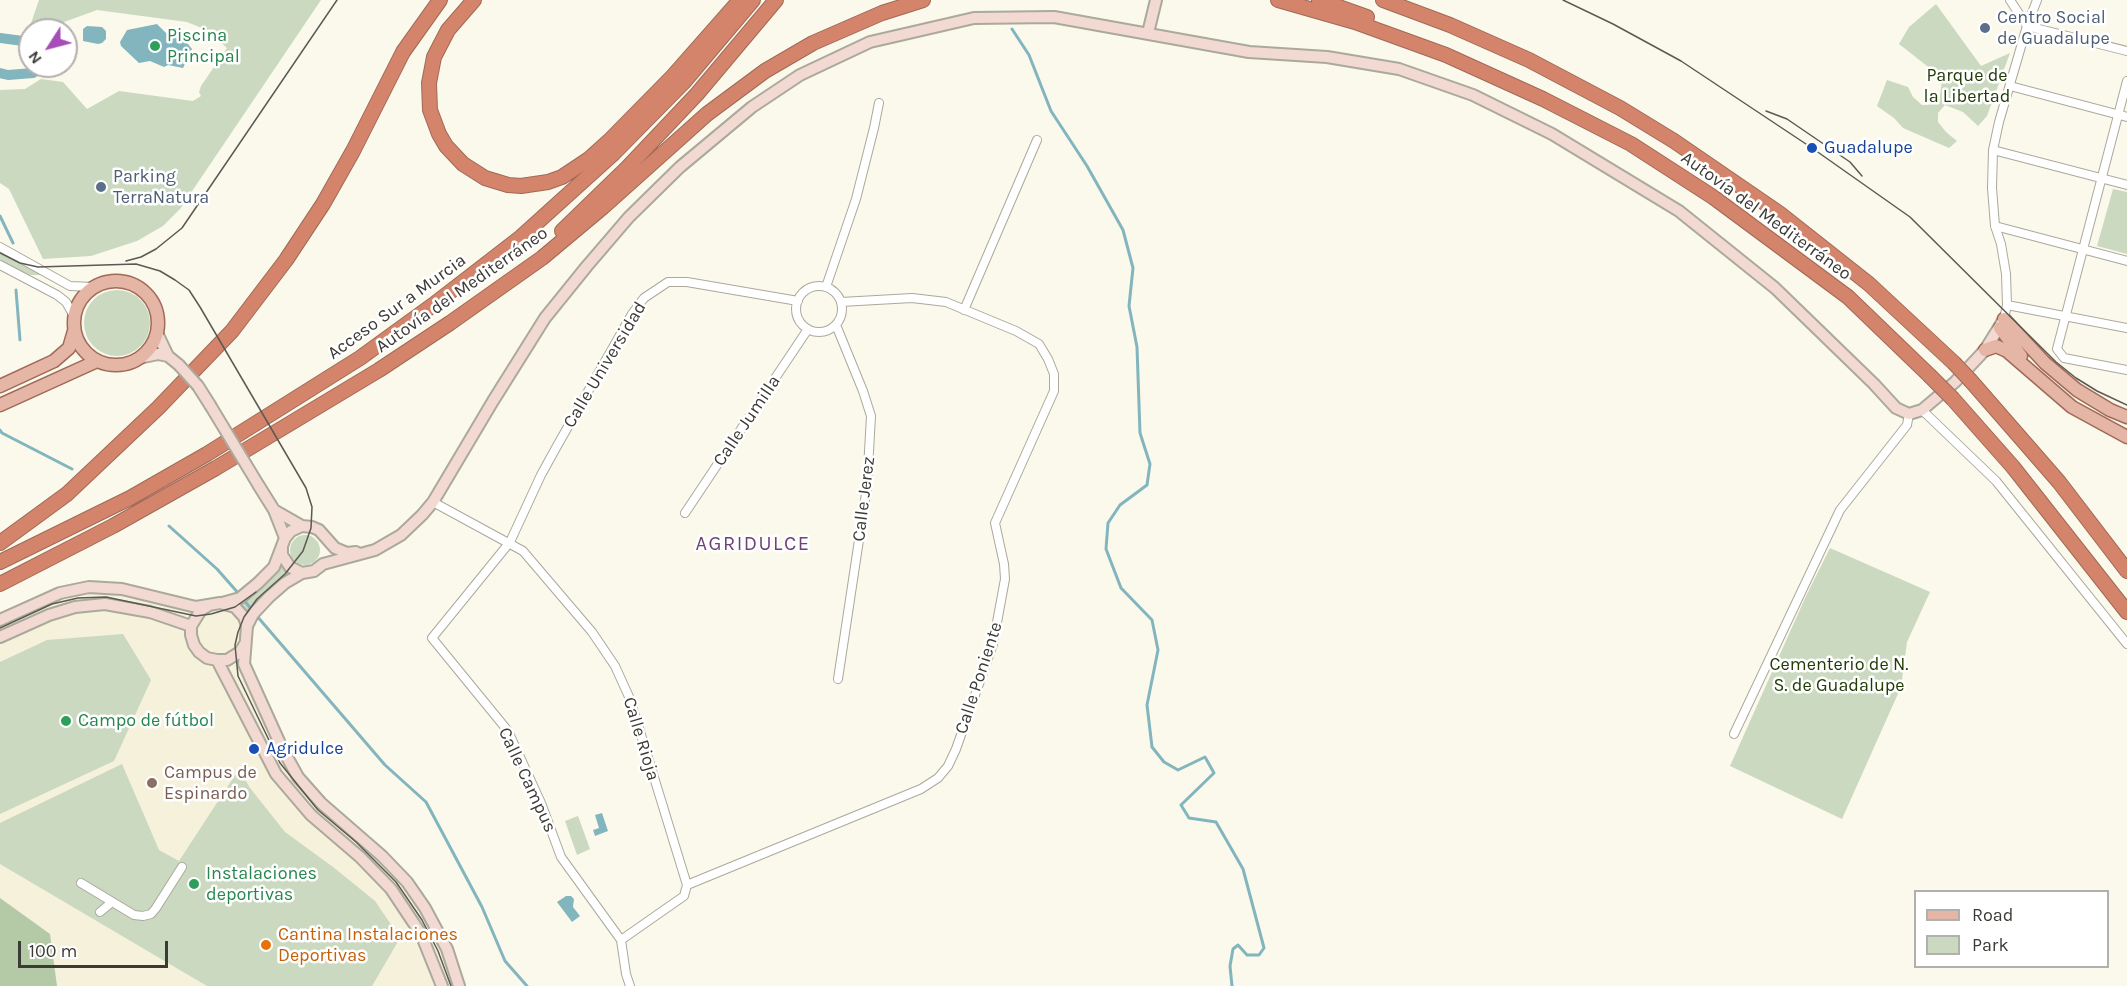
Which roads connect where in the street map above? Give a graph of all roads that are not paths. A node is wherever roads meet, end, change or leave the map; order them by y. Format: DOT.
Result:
graph roads {
  1 [pos="440,0"];
  2 [pos="474,0"];
  3 [pos="740,0"];
  4 [pos="753,0"];
  5 [pos="776,0"];
  6 [pos="923,0"];
  7 [pos="1156,0"];
  8 [pos="1278,0"];
  9 [pos="1319,0"];
  10 [pos="1383,0"];
  11 [pos="2010,0"];
  12 [pos="2037,0"];
  13 [pos="2027,26"];
  14 [pos="1148,33"];
  15 [pos="2127,51"];
  16 [pos="2127,81"];
  17 [pos="2010,86"];
  18 [pos="879,103"];
  19 [pos="2123,116"];
  20 [pos="1037,140"];
  21 [pos="1631,144"];
  22 [pos="1993,150"];
  23 [pos="2102,178"];
  24 [pos="2127,185"];
  25 [pos="1995,226"];
  26 [pos="0,247"];
  27 [pos="2083,249"];
  28 [pos="2127,261"];
  29 [pos="0,265"];
  30 [pos="93,287"];
  31 [pos="826,287"];
  32 [pos="481,301"];
  33 [pos="798,301"];
  34 [pos="841,302"];
  35 [pos="2007,305"];
  36 [pos="964,310"];
  37 [pos="74,316"];
  38 [pos="2066,317"];
  39 [pos="2002,324"];
  40 [pos="836,325"];
  41 [pos="2127,328"];
  42 [pos="808,329"];
  43 [pos="74,332"];
  44 [pos="157,333"];
  45 [pos="1985,350"];
  46 [pos="168,356"];
  47 [pos="139,358"];
  48 [pos="97,361"];
  49 [pos="2127,370"];
  50 [pos="2040,380"];
  51 [pos="0,386"];
  52 [pos="0,405"];
  53 [pos="1922,410"];
  54 [pos="1909,414"];
  55 [pos="2127,417"];
  56 [pos="2127,437"];
  57 [pos="433,502"];
  58 [pos="274,510"];
  59 [pos="685,513"];
  60 [pos="302,526"];
  61 [pos="326,539"];
  62 [pos="283,541"];
  63 [pos="0,543"];
  64 [pos="510,543"];
  65 [pos="375,550"];
  66 [pos="0,562"];
  67 [pos="323,564"];
  68 [pos="2127,571"];
  69 [pos="302,573"];
  70 [pos="0,584"];
  71 [pos="215,604"];
  72 [pos="2127,612"];
  73 [pos="0,620"];
  74 [pos="191,626"];
  75 [pos="247,626"];
  76 [pos="0,637"];
  77 [pos="245,644"];
  78 [pos="2127,644"];
  79 [pos="217,660"];
  80 [pos="838,679"];
  81 [pos="1734,734"];
  82 [pos="182,867"];
  83 [pos="81,884"];
  84 [pos="687,885"];
  85 [pos="112,902"];
  86 [pos="100,912"];
  87 [pos="621,940"];
  88 [pos="442,986"];
  89 [pos="459,986"];
  90 [pos="630,986"];
  1 -- 63 [label="highway"];
  2 -- 3 [label="highway"];
  4 -- 66 [label="highway, Acceso Sur a Murcia"];
  5 -- 32 [label="highway"];
  6 -- 32 [label="highway, Autovía del Mediterráneo"];
  7 -- 14 [label="street"];
  8 -- 21 [label="highway, Autovía del Mediterráneo"];
  9 -- 21 [label="highway"];
  10 -- 68 [label="highway, Autovía del Mediterráneo, bridge"];
  11 -- 13 [label="street"];
  12 -- 13 [label="street"];
  13 -- 15 [label="street"];
  13 -- 17 [label="street"];
  14 -- 54 [label="street"];
  14 -- 57 [label="street"];
  16 -- 19 [label="street"];
  17 -- 19 [label="street"];
  17 -- 22 [label="street"];
  18 -- 31 [label="street"];
  19 -- 23 [label="street"];
  20 -- 36 [label="street"];
  21 -- 72 [label="highway, Autovía del Mediterráneo, bridge"];
  22 -- 23 [label="street"];
  22 -- 25 [label="street"];
  23 -- 24 [label="street"];
  23 -- 27 [label="street"];
  25 -- 27 [label="street"];
  25 -- 35 [label="street"];
  26 -- 30 [label="street"];
  27 -- 28 [label="street"];
  27 -- 38 [label="street"];
  29 -- 37 [label="street"];
  30 -- 37 [label="main road"];
  30 -- 44 [label="main road"];
  31 -- 33 [label="street"];
  31 -- 34 [label="street"];
  32 -- 70 [label="highway, Autovía del Mediterráneo"];
  33 -- 42 [label="street"];
  33 -- 64 [label="street, Calle Universidad"];
  34 -- 36 [label="street, Calle Poniente"];
  34 -- 40 [label="street"];
  35 -- 38 [label="street"];
  35 -- 39 [label="street"];
  36 -- 84 [label="street, Calle Poniente"];
  37 -- 43 [label="main road"];
  38 -- 41 [label="street"];
  38 -- 49 [label="street"];
  39 -- 45 [label="street"];
  39 -- 50 [label="main road"];
  39 -- 55 [label="main road"];
  40 -- 42 [label="street"];
  40 -- 80 [label="street, Calle Jerez"];
  42 -- 59 [label="street, Calle Jumilla"];
  43 -- 48 [label="main road"];
  43 -- 51 [label="main road"];
  44 -- 46 [label="street"];
  44 -- 47 [label="main road"];
  45 -- 50 [label="main road"];
  45 -- 53 [label="street"];
  46 -- 47 [label="street"];
  46 -- 58 [label="street, bridge"];
  47 -- 48 [label="main road"];
  48 -- 52 [label="main road"];
  50 -- 56 [label="main road"];
  53 -- 54 [label="street"];
  53 -- 78 [label="street"];
  54 -- 81 [label="street"];
  57 -- 64 [label="street, Calle Rioja"];
  57 -- 65 [label="street"];
  58 -- 60 [label="street"];
  58 -- 62 [label="street"];
  60 -- 61 [label="street"];
  60 -- 62 [label="street"];
  61 -- 65 [label="street"];
  61 -- 67 [label="street"];
  62 -- 69 [label="street"];
  62 -- 71 [label="street"];
  64 -- 84 [label="street, Calle Rioja"];
  64 -- 87 [label="street, Calle Campus"];
  65 -- 67 [label="street"];
  67 -- 69 [label="street"];
  69 -- 75 [label="street"];
  71 -- 73 [label="street"];
  71 -- 74 [label="street"];
  71 -- 75 [label="street"];
  74 -- 76 [label="street"];
  74 -- 79 [label="street"];
  75 -- 77 [label="street"];
  77 -- 79 [label="street"];
  77 -- 89 [label="street"];
  79 -- 88 [label="street"];
  82 -- 85 [label="street"];
  83 -- 85 [label="street"];
  84 -- 87 [label="street"];
  85 -- 86 [label="street"];
  87 -- 90 [label="street"];
}
